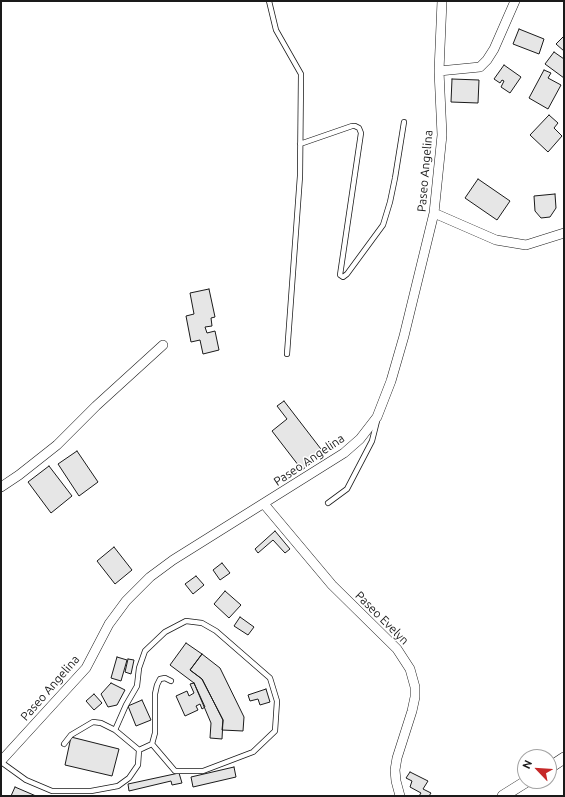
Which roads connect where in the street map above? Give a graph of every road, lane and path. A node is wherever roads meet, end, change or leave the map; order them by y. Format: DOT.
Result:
graph roads {
  1 [pos="269,1"];
  2 [pos="442,1"];
  3 [pos="515,1"];
  4 [pos="439,71"];
  5 [pos="404,122"];
  6 [pos="300,144"];
  7 [pos="434,213"];
  8 [pos="564,233"];
  9 [pos="163,346"];
  10 [pos="288,354"];
  11 [pos="378,417"];
  12 [pos="1,486"];
  13 [pos="328,503"];
  14 [pos="264,504"];
  15 [pos="171,681"];
  16 [pos="115,730"];
  17 [pos="64,744"];
  18 [pos="152,744"];
  19 [pos="139,750"];
  20 [pos="1,762"];
  21 [pos="517,788"];
  22 [pos="400,796"];
  23 [pos="503,796"];
  1 -- 6 [label="lane"];
  2 -- 4 [label="street, Paseo Angelina"];
  3 -- 4 [label="street"];
  4 -- 7 [label="street, Paseo Angelina"];
  5 -- 6 [label="lane"];
  6 -- 10 [label="lane"];
  7 -- 8 [label="street"];
  7 -- 11 [label="street, Paseo Angelina"];
  9 -- 12 [label="street"];
  11 -- 13 [label="lane"];
  11 -- 14 [label="street, Paseo Angelina"];
  14 -- 20 [label="street, Paseo Angelina"];
  14 -- 22 [label="street, Paseo Evelyn"];
  15 -- 18 [label="lane"];
  16 -- 17 [label="lane"];
  16 -- 18 [label="lane"];
  16 -- 19 [label="lane"];
  18 -- 19 [label="lane"];
  19 -- 20 [label="lane"];
  21 -- 23 [label="street"];
}
